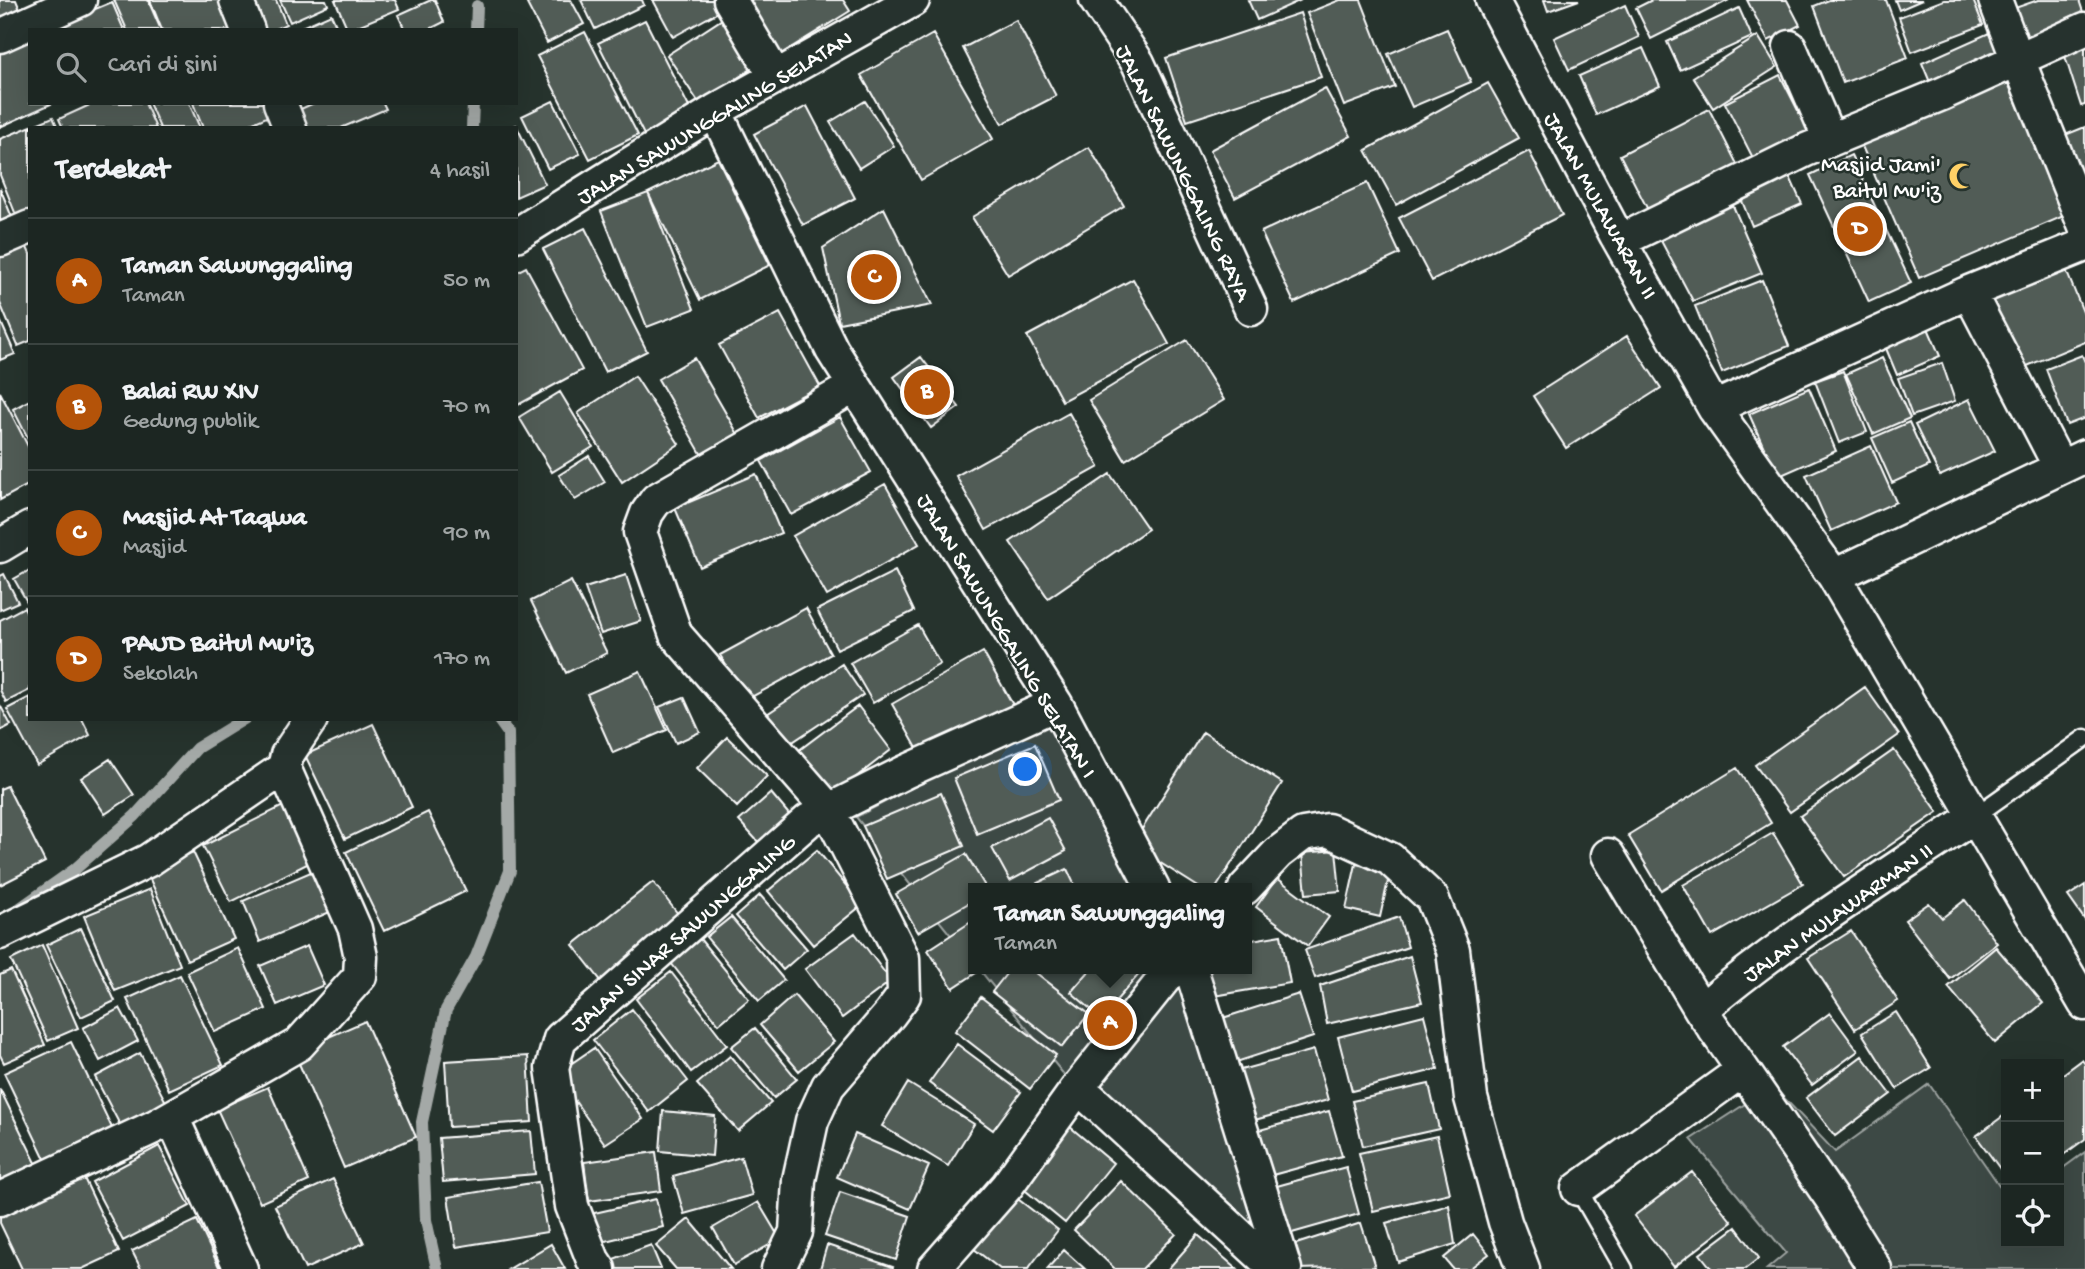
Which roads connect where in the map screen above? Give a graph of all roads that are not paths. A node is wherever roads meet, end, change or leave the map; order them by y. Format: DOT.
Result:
graph roads {
  1 [pos="80,0"];
  2 [pos="236,0"];
  3 [pos="730,0"];
  4 [pos="913,0"];
  5 [pos="1096,0"];
  6 [pos="1492,0"];
  7 [pos="1995,0"];
  8 [pos="247,28"];
  9 [pos="2085,29"];
  10 [pos="0,36"];
  11 [pos="1790,47"];
  12 [pos="2020,65"];
  13 [pos="775,76"];
  14 [pos="715,111"];
  15 [pos="1830,140"];
  16 [pos="2085,227"];
  17 [pos="28,228"];
  18 [pos="518,234"];
  19 [pos="0,240"];
  20 [pos="1620,240"];
  21 [pos="2085,245"];
  22 [pos="1969,292"];
  23 [pos="1251,309"];
  24 [pos="855,386"];
  25 [pos="1714,408"];
  26 [pos="2072,462"];
  27 [pos="28,529"];
  28 [pos="0,546"];
  29 [pos="1834,576"];
  30 [pos="1056,704"];
  31 [pos="310,721"];
  32 [pos="2085,738"];
  33 [pos="284,768"];
  34 [pos="828,809"];
  35 [pos="1975,816"];
  36 [pos="1608,855"];
  37 [pos="1150,883"];
  38 [pos="1250,883"];
  39 [pos="0,933"];
  40 [pos="1168,974"];
  41 [pos="1193,974"];
  42 [pos="2085,1004"];
  43 [pos="1701,1010"];
  44 [pos="1743,1070"];
  45 [pos="1078,1087"];
  46 [pos="172,1117"];
  47 [pos="1578,1189"];
  48 [pos="0,1199"];
  49 [pos="241,1269"];
  50 [pos="599,1269"];
  51 [pos="778,1269"];
  52 [pos="934,1269"];
  53 [pos="1276,1269"];
  54 [pos="1285,1269"];
  55 [pos="1523,1269"];
  56 [pos="1625,1269"];
  57 [pos="1875,1269"];
  1 -- 10 [label="street"];
  2 -- 8 [label="street"];
  3 -- 13 [label="street"];
  4 -- 13 [label="street, JALAN SAWUNGGALING SELATAN"];
  5 -- 23 [label="street, JALAN SAWUNGGALING RAYA"];
  6 -- 20 [label="street, JALAN MULAWARAN II"];
  7 -- 12 [label="street"];
  9 -- 12 [label="street"];
  11 -- 15 [label="street"];
  12 -- 15 [label="street"];
  12 -- 16 [label="street"];
  13 -- 14 [label="street, JALAN SAWUNGGALING SELATAN"];
  14 -- 18 [label="street, JALAN SAWUNGGALING SELATAN"];
  14 -- 24 [label="street, JALAN SAWUNGGALING SELATAN I"];
  15 -- 20 [label="street"];
  17 -- 19 [label="street"];
  20 -- 25 [label="street, JALAN MULAWARAN II"];
  21 -- 22 [label="street"];
  22 -- 25 [label="street"];
  22 -- 26 [label="street"];
  24 -- 30 [label="street, JALAN SAWUNGGALING SELATAN I"];
  24 -- 34 [label="street"];
  25 -- 29 [label="street, JALAN MULAWARAN II"];
  26 -- 29 [label="street"];
  27 -- 28 [label="street"];
  29 -- 35 [label="street"];
  30 -- 34 [label="street, JALAN SINAR SAWUNGGALING"];
  30 -- 37 [label="street, JALAN SAWUNGGALING SELATAN I"];
  31 -- 33 [label="street"];
  32 -- 35 [label="lane"];
  33 -- 39 [label="street"];
  33 -- 46 [label="street"];
  34 -- 50 [label="street, JALAN SINAR SAWUNGGALING"];
  34 -- 51 [label="street"];
  35 -- 42 [label="street"];
  35 -- 43 [label="street, JALAN MULAWARMAN II"];
  36 -- 43 [label="street"];
  38 -- 55 [label="street"];
  40 -- 45 [label="street"];
  41 -- 54 [label="street"];
  43 -- 44 [label="street"];
  44 -- 47 [label="street"];
  44 -- 57 [label="street"];
  45 -- 52 [label="street"];
  45 -- 53 [label="street"];
  46 -- 48 [label="street"];
  46 -- 49 [label="street"];
  47 -- 56 [label="lane"];
}
